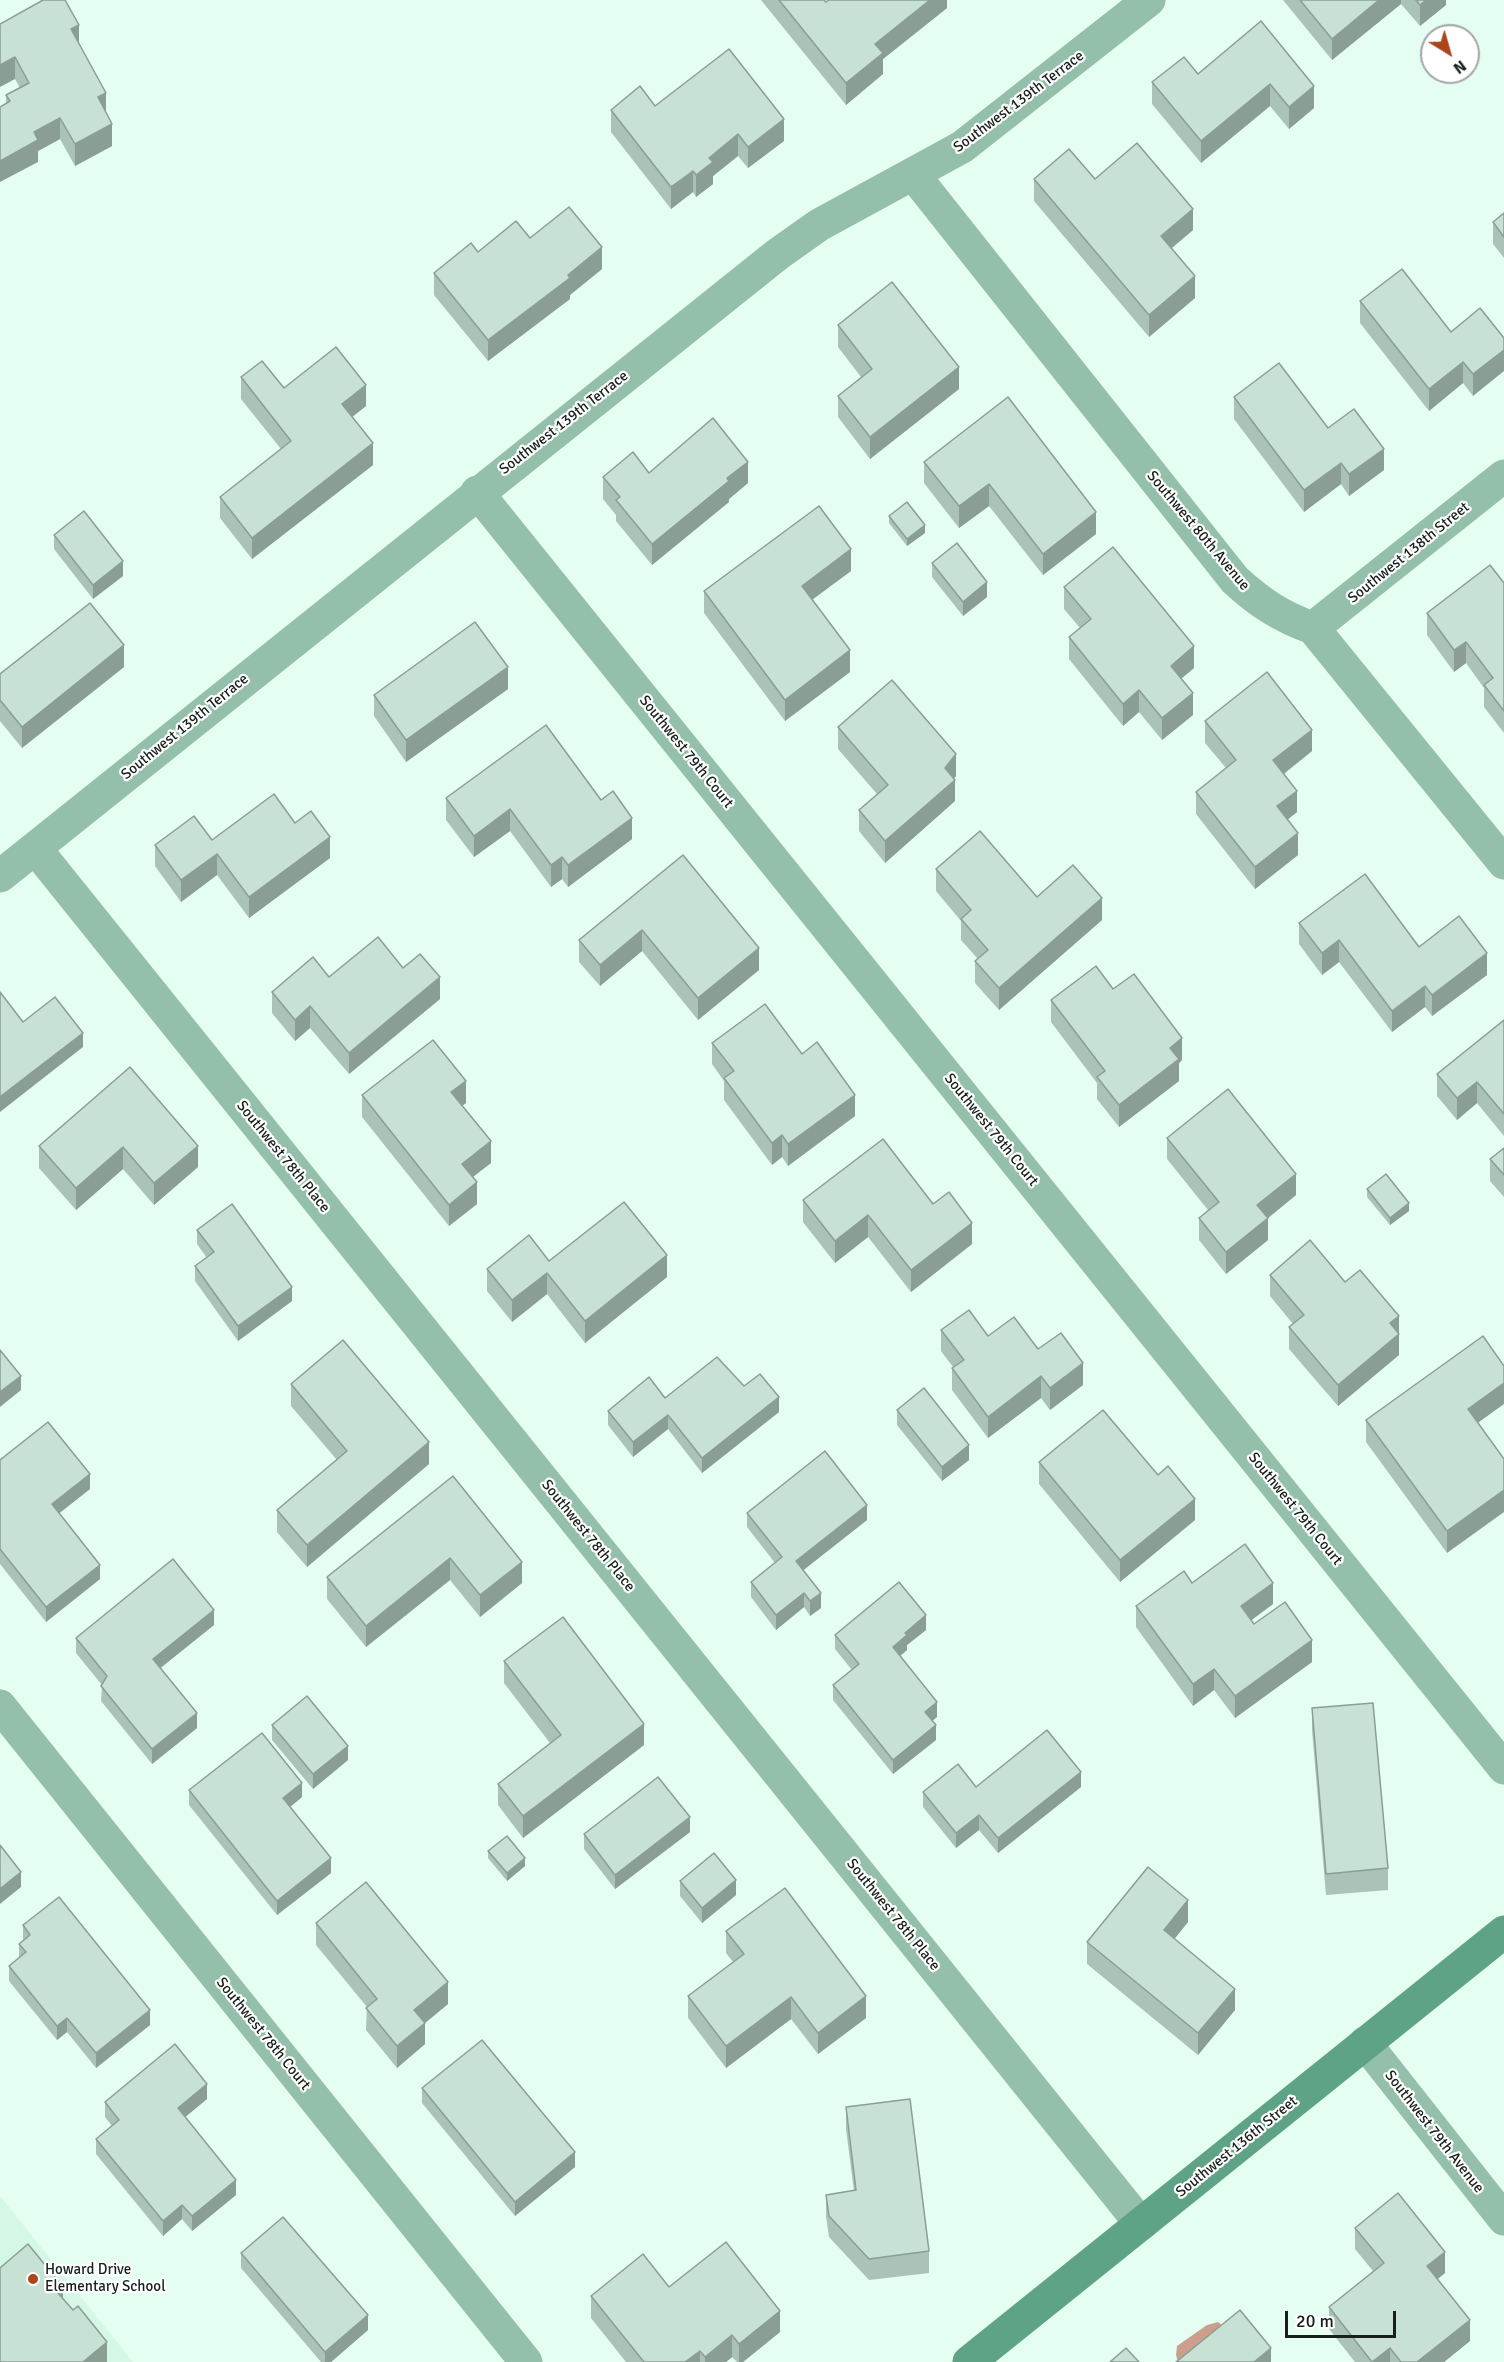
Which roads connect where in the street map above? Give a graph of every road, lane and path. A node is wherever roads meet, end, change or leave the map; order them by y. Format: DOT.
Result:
graph roads {
  1 [pos="1149,0"];
  2 [pos="913,174"];
  3 [pos="1504,476"];
  4 [pos="477,492"];
  5 [pos="1312,628"];
  6 [pos="35,848"];
  7 [pos="1504,863"];
  8 [pos="0,876"];
  9 [pos="0,1706"];
  10 [pos="1504,1768"];
  11 [pos="1504,1932"];
  12 [pos="1365,2043"];
  13 [pos="1504,2219"];
  14 [pos="1141,2224"];
  15 [pos="526,2362"];
  16 [pos="969,2362"];
  1 -- 2 [label="street, Southwest 139th Terrace"];
  2 -- 4 [label="street, Southwest 139th Terrace"];
  2 -- 5 [label="street, Southwest 80th Avenue"];
  3 -- 5 [label="street, Southwest 138th Street"];
  4 -- 6 [label="street, Southwest 139th Terrace"];
  4 -- 10 [label="street, Southwest 79th Court"];
  5 -- 7 [label="street, Southwest 80th Avenue"];
  6 -- 8 [label="street, Southwest 139th Terrace"];
  6 -- 14 [label="street, Southwest 78th Place"];
  9 -- 15 [label="street, Southwest 78th Court"];
  11 -- 12 [label="street, Southwest 136th Street"];
  12 -- 13 [label="street, Southwest 79th Avenue"];
  12 -- 14 [label="street, Southwest 136th Street"];
  14 -- 16 [label="street, Southwest 136th Street"];
}
